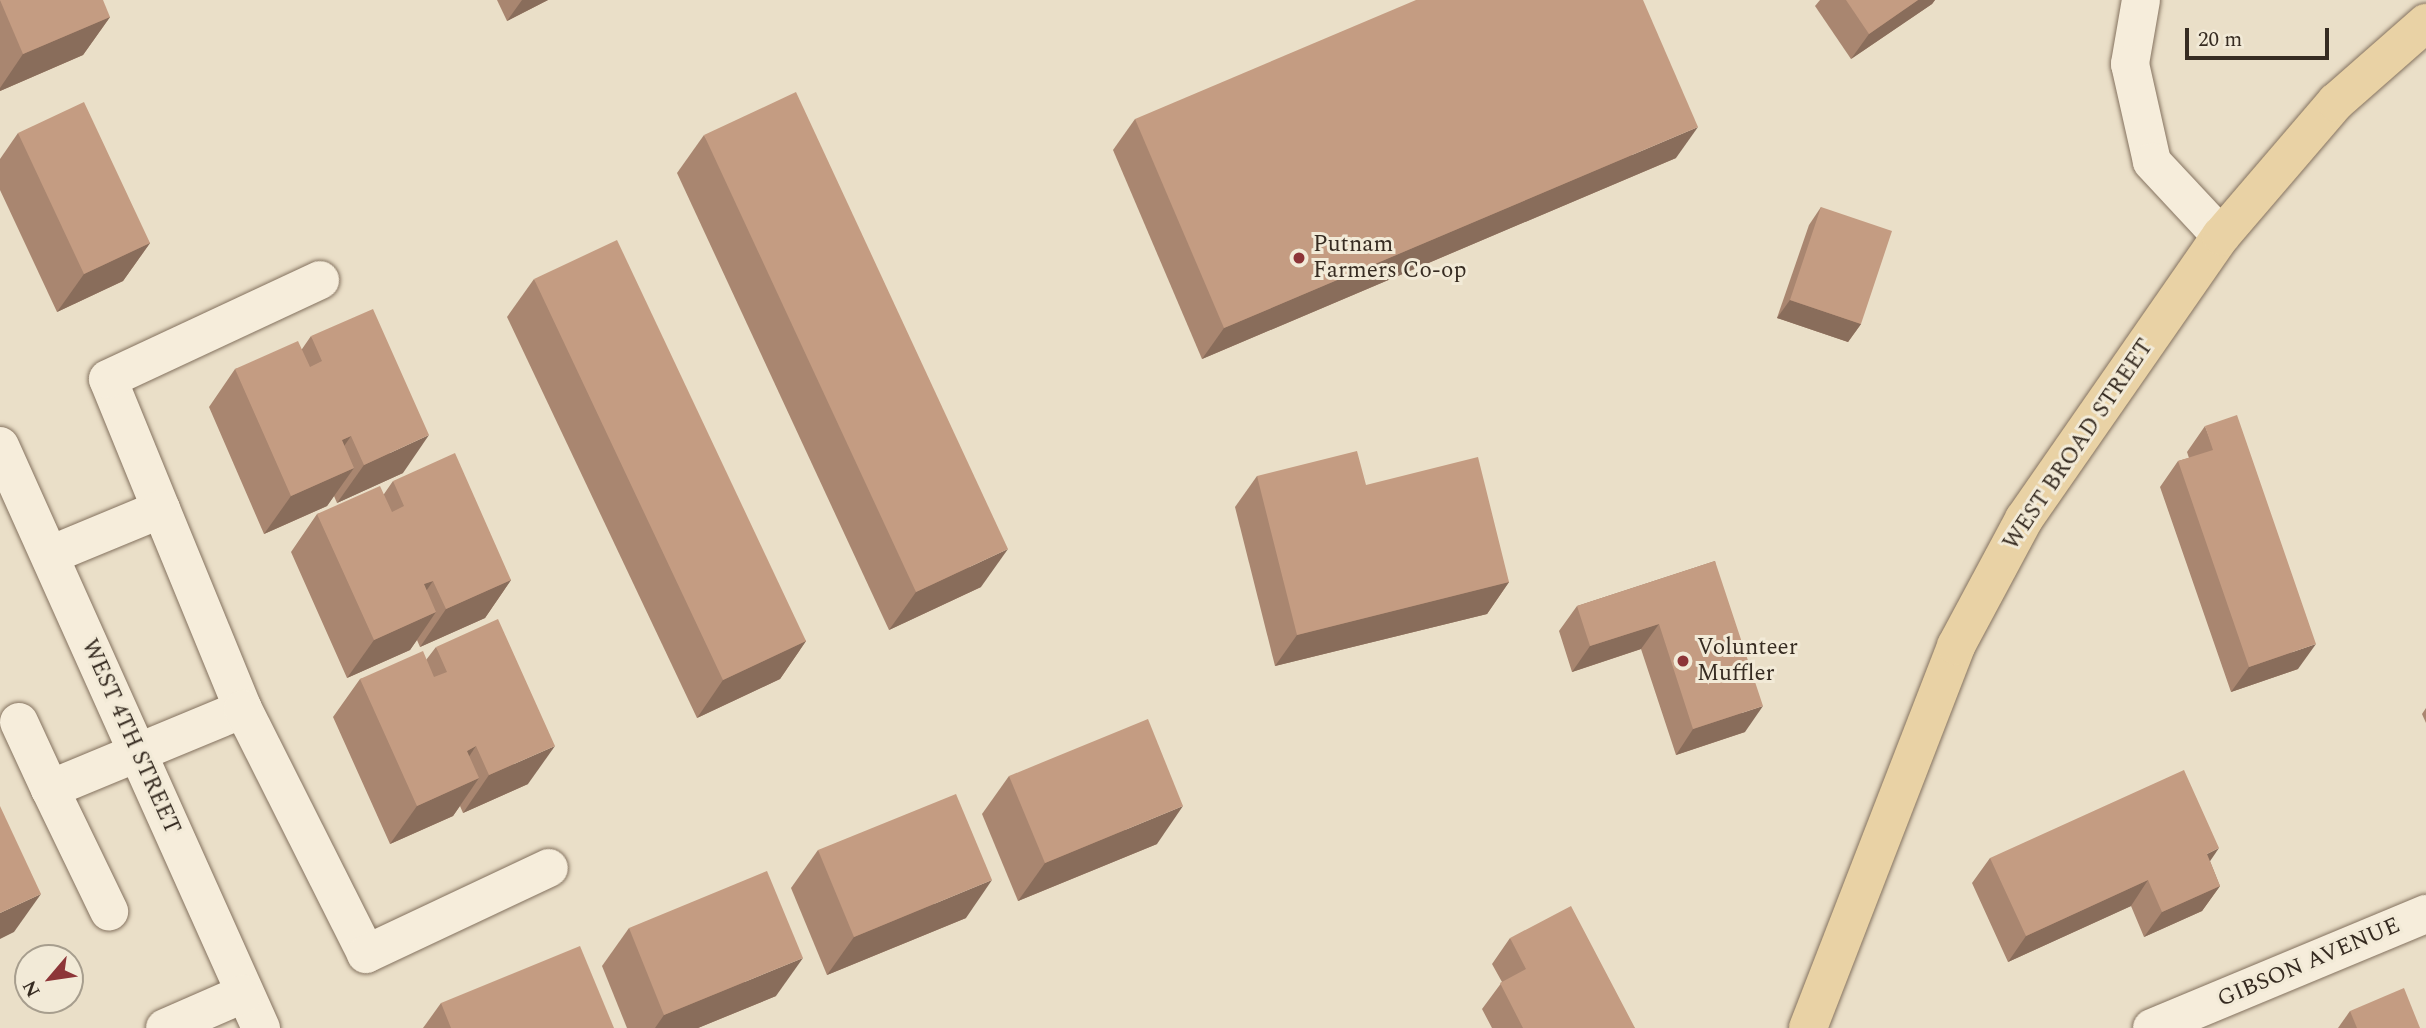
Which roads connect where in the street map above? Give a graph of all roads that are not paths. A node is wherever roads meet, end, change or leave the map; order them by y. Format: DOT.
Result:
graph roads {
  1 [pos="2141,0"];
  2 [pos="2426,23"];
  3 [pos="2221,236"];
  4 [pos="320,280"];
  5 [pos="1,451"];
  6 [pos="161,509"];
  7 [pos="51,555"];
  8 [pos="243,709"];
  9 [pos="19,722"];
  10 [pos="136,752"];
  11 [pos="50,789"];
  12 [pos="550,868"];
  13 [pos="109,911"];
  14 [pos="2426,914"];
  15 [pos="243,994"];
  16 [pos="2229,1014"];
  17 [pos="165,1028"];
  18 [pos="261,1028"];
  19 [pos="1808,1028"];
  20 [pos="2152,1028"];
  1 -- 3 [label="street"];
  2 -- 3 [label="main road, WEST BROAD STREET"];
  3 -- 19 [label="main road, WEST BROAD STREET"];
  4 -- 6 [label="street"];
  5 -- 7 [label="street, WEST 4TH STREET"];
  6 -- 7 [label="street"];
  6 -- 8 [label="street"];
  7 -- 10 [label="street, WEST 4TH STREET"];
  8 -- 10 [label="street"];
  8 -- 12 [label="street"];
  9 -- 11 [label="street"];
  10 -- 11 [label="street"];
  10 -- 15 [label="street, WEST 4TH STREET"];
  11 -- 13 [label="street"];
  14 -- 16 [label="street, GIBSON AVENUE"];
  15 -- 17 [label="street"];
  15 -- 18 [label="street, WEST 4TH STREET"];
  16 -- 20 [label="street, GIBSON AVENUE"];
}
